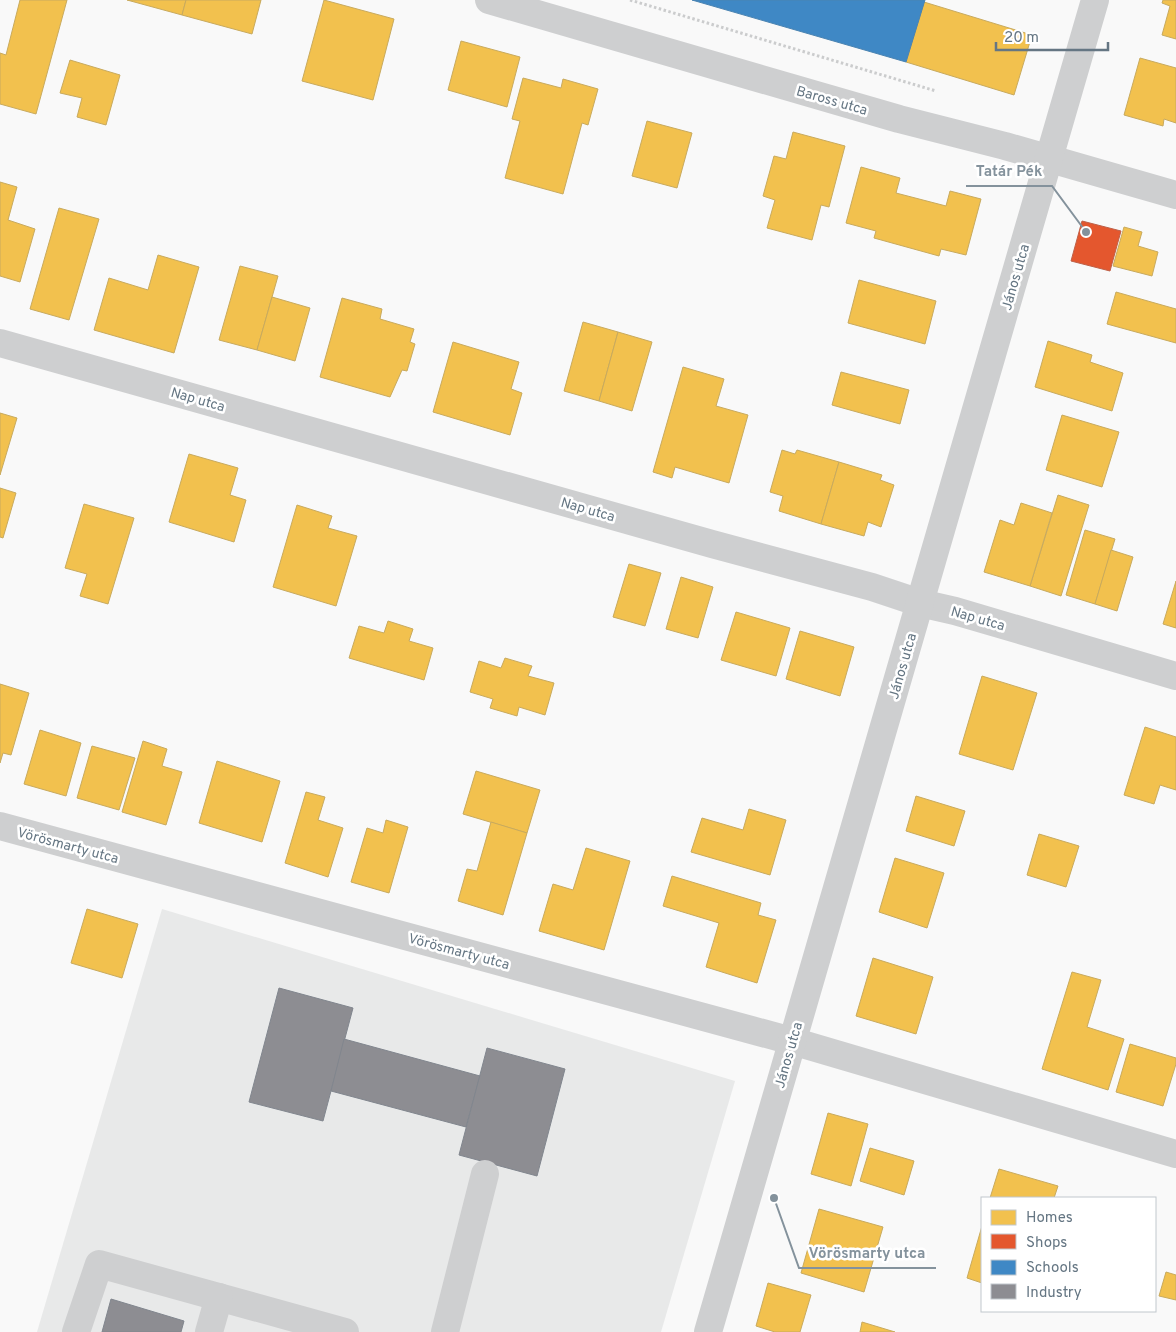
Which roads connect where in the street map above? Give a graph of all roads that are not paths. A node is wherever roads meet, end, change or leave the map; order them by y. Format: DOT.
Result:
graph roads {
  1 [pos="489,0"];
  2 [pos="1095,0"];
  3 [pos="1049,160"];
  4 [pos="1176,195"];
  5 [pos="0,343"];
  6 [pos="920,602"];
  7 [pos="1176,676"];
  8 [pos="0,826"];
  9 [pos="792,1041"];
  10 [pos="1176,1154"];
  11 [pos="485,1174"];
  12 [pos="219,1297"];
  13 [pos="76,1332"];
  14 [pos="209,1332"];
  15 [pos="345,1332"];
  16 [pos="445,1332"];
  17 [pos="708,1332"];
  1 -- 3 [label="street, Baross utca"];
  2 -- 3 [label="street, János utca"];
  3 -- 4 [label="street, Baross utca"];
  3 -- 6 [label="street, János utca"];
  5 -- 6 [label="street, Nap utca"];
  6 -- 7 [label="street, Nap utca"];
  6 -- 9 [label="street, János utca"];
  8 -- 9 [label="street, Vörösmarty utca"];
  9 -- 10 [label="street, Vörösmarty utca"];
  9 -- 17 [label="street, János utca"];
  11 -- 16 [label="street"];
  12 -- 13 [label="street"];
  12 -- 14 [label="street"];
  12 -- 15 [label="street"];
}
